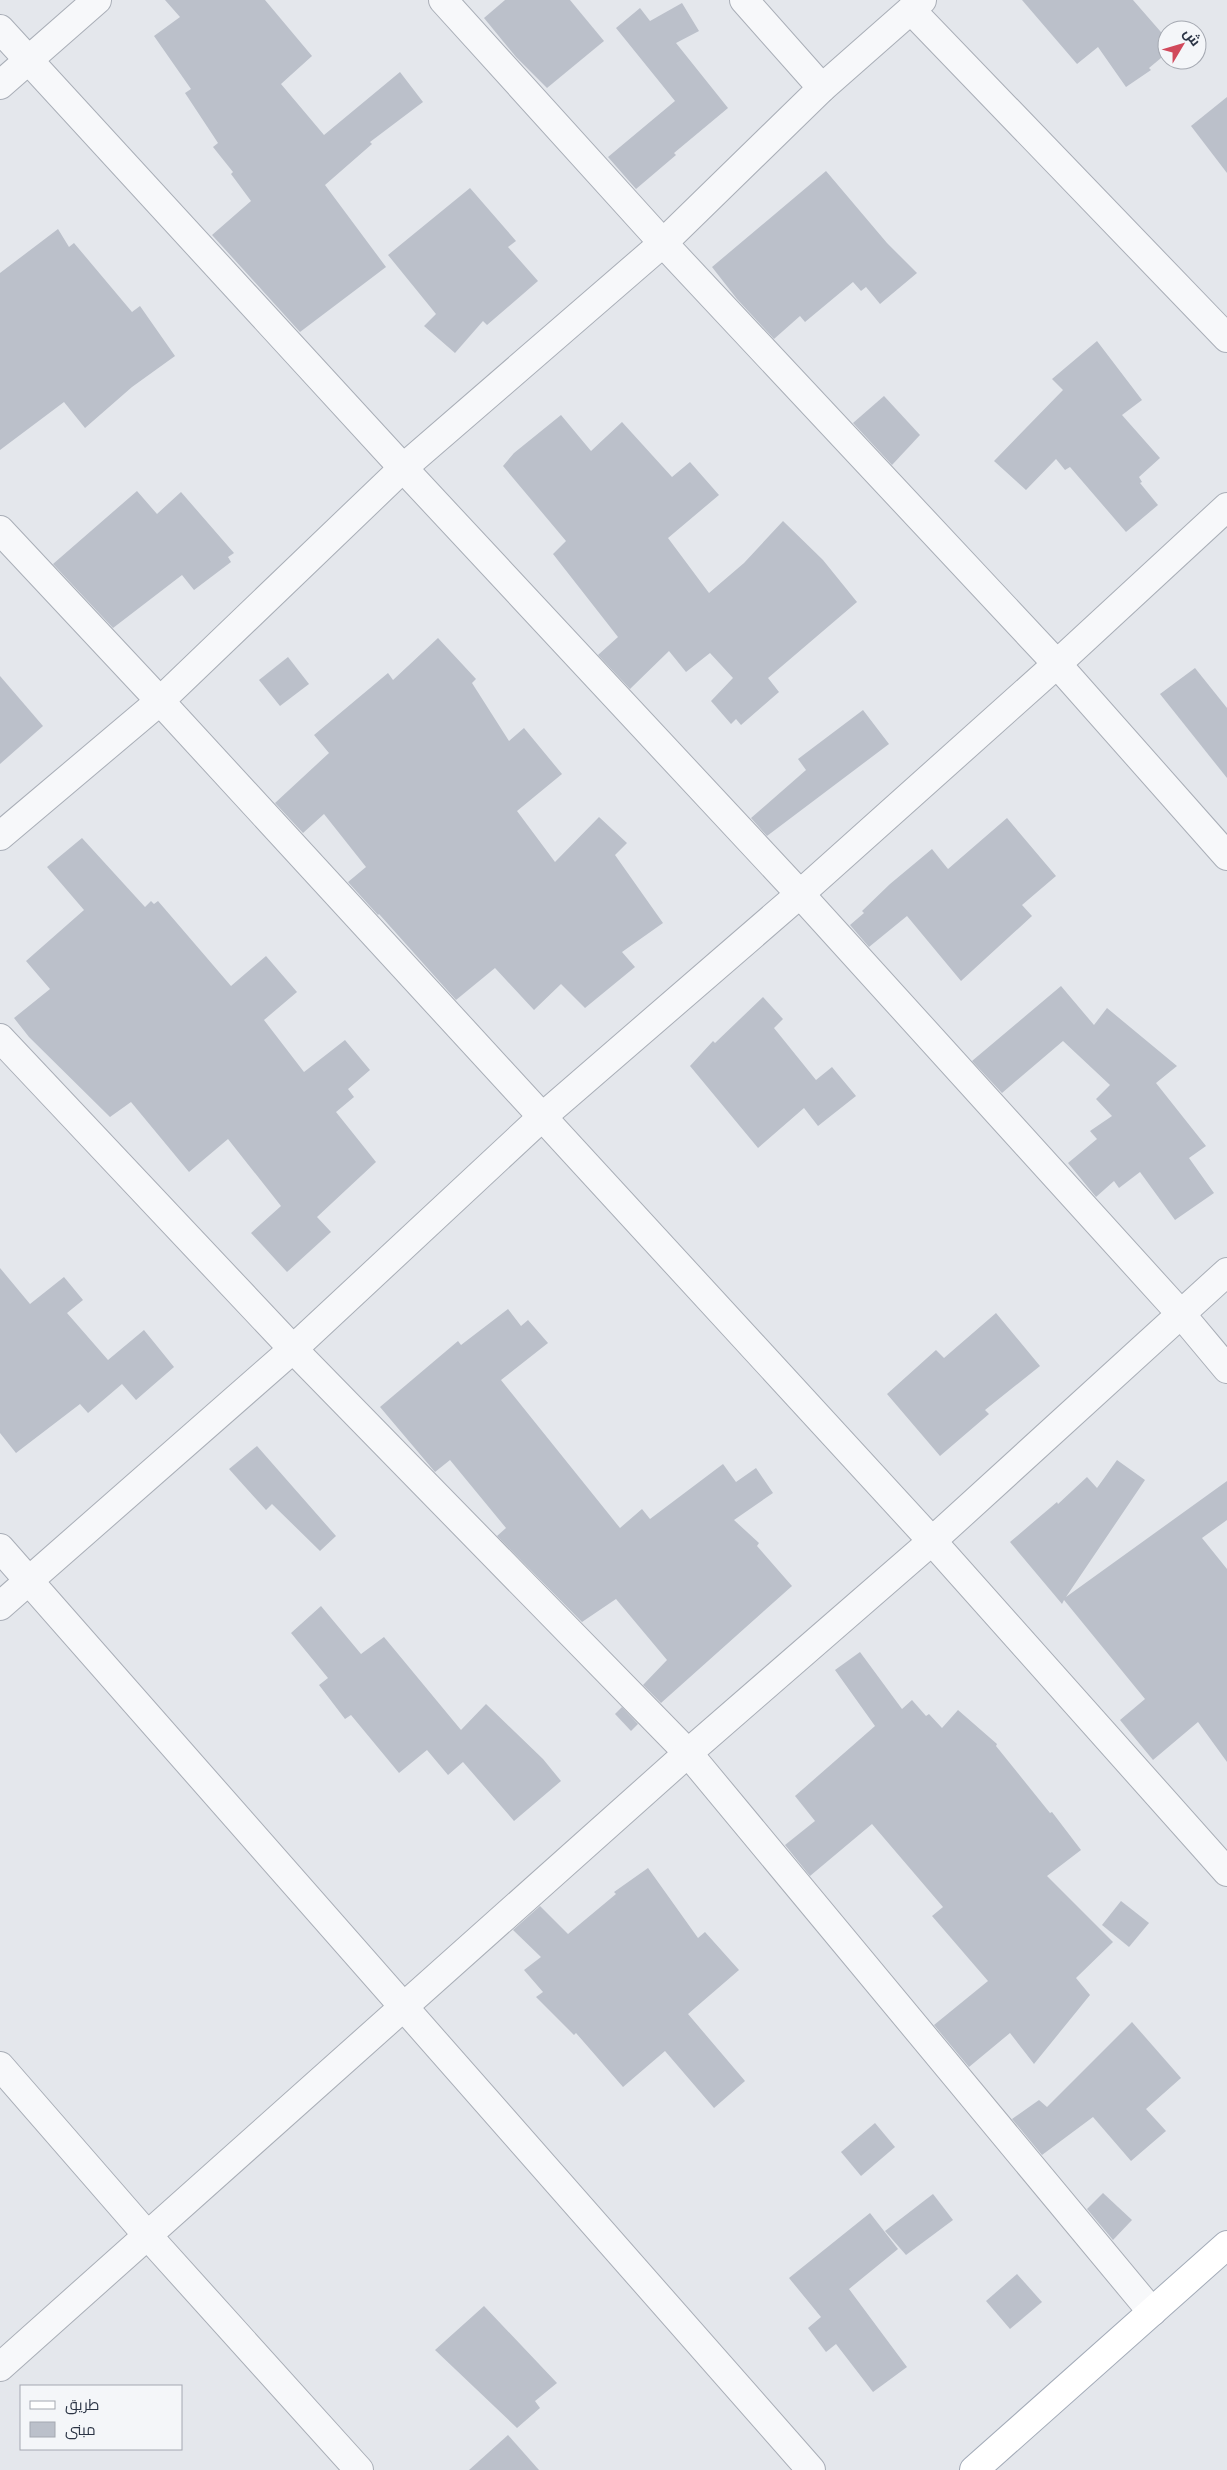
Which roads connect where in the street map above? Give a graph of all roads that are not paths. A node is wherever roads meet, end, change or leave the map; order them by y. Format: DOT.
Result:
graph roads {
  1 [pos="97,0"];
  2 [pos="443,0"];
  3 [pos="744,0"];
  4 [pos="916,5"];
  5 [pos="0,28"];
  6 [pos="30,60"];
  7 [pos="0,85"];
  8 [pos="822,88"];
  9 [pos="663,243"];
  10 [pos="1227,338"];
  11 [pos="403,468"];
  12 [pos="1227,507"];
  13 [pos="0,530"];
  14 [pos="1057,664"];
  15 [pos="160,701"];
  16 [pos="0,836"];
  17 [pos="1227,856"];
  18 [pos="800,894"];
  19 [pos="0,1038"];
  20 [pos="541,1118"];
  21 [pos="1227,1272"];
  22 [pos="1181,1314"];
  23 [pos="293,1349"];
  24 [pos="1227,1369"];
  25 [pos="932,1541"];
  26 [pos="0,1548"];
  27 [pos="30,1582"];
  28 [pos="0,1606"];
  29 [pos="688,1752"];
  30 [pos="1227,1872"];
  31 [pos="404,2008"];
  32 [pos="0,2066"];
  33 [pos="148,2236"];
  34 [pos="1227,2245"];
  35 [pos="1152,2312"];
  36 [pos="0,2367"];
  37 [pos="359,2470"];
  38 [pos="811,2470"];
  39 [pos="974,2470"];
  1 -- 6 [label="street"];
  2 -- 9 [label="street"];
  3 -- 8 [label="street"];
  4 -- 8 [label="street"];
  4 -- 10 [label="street"];
  5 -- 6 [label="street"];
  6 -- 7 [label="street"];
  6 -- 11 [label="street"];
  8 -- 9 [label="street"];
  9 -- 11 [label="street"];
  9 -- 14 [label="street"];
  11 -- 15 [label="street"];
  11 -- 18 [label="street"];
  12 -- 14 [label="street"];
  13 -- 15 [label="street"];
  14 -- 17 [label="street"];
  14 -- 18 [label="street"];
  15 -- 16 [label="street"];
  15 -- 20 [label="street"];
  18 -- 20 [label="street"];
  18 -- 22 [label="street"];
  19 -- 23 [label="street"];
  20 -- 23 [label="street"];
  20 -- 25 [label="street"];
  21 -- 22 [label="street"];
  22 -- 24 [label="street"];
  22 -- 25 [label="street"];
  23 -- 27 [label="street"];
  23 -- 29 [label="street"];
  25 -- 29 [label="street"];
  25 -- 30 [label="street"];
  26 -- 27 [label="street"];
  27 -- 28 [label="street"];
  27 -- 31 [label="street"];
  29 -- 31 [label="street"];
  29 -- 35 [label="street"];
  31 -- 33 [label="street"];
  31 -- 38 [label="street"];
  32 -- 33 [label="street"];
  33 -- 36 [label="street"];
  33 -- 37 [label="street"];
  34 -- 35 [label="main road"];
  35 -- 39 [label="main road"];
}
